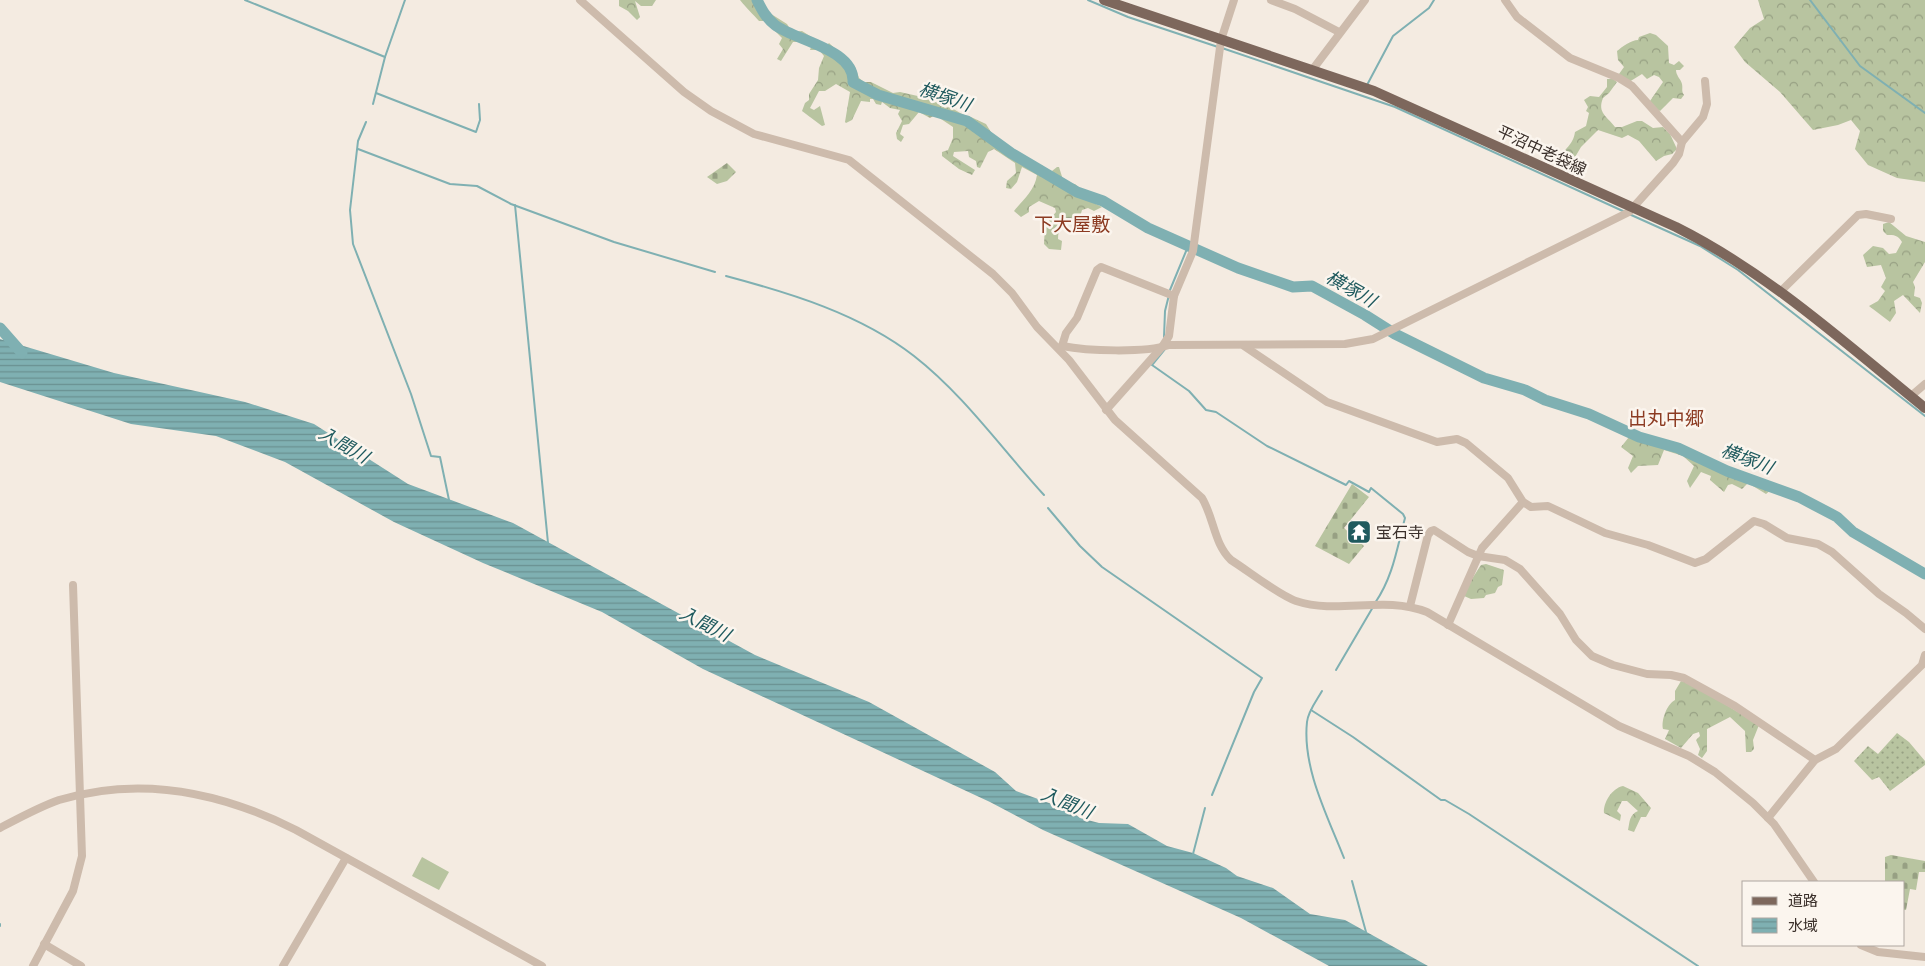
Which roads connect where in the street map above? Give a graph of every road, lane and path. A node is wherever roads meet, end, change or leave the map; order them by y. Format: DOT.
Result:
graph roads {
  1 [pos="580,0"];
  2 [pos="1104,0"];
  3 [pos="1234,0"];
  4 [pos="1271,0"];
  5 [pos="1365,0"];
  6 [pos="1505,0"];
  7 [pos="1339,32"];
  8 [pos="1221,40"];
  9 [pos="1313,68"];
  10 [pos="1705,81"];
  11 [pos="1682,142"];
  12 [pos="1634,208"];
  13 [pos="1891,219"];
  14 [pos="1781,291"];
  15 [pos="1174,296"];
  16 [pos="1244,346"];
  17 [pos="1061,347"];
  18 [pos="1162,348"];
  19 [pos="1925,384"];
  20 [pos="1911,396"];
  21 [pos="1925,408"];
  22 [pos="1106,410"];
  23 [pos="1523,502"];
  24 [pos="1478,556"];
  25 [pos="73,585"];
  26 [pos="1410,606"];
  27 [pos="1448,625"];
  28 [pos="1925,629"];
  29 [pos="1925,654"];
  30 [pos="1924,667"];
  31 [pos="1815,760"];
  32 [pos="80,796"];
  33 [pos="1768,818"];
  34 [pos="0,828"];
  35 [pos="346,858"];
  36 [pos="1813,881"];
  37 [pos="44,944"];
  38 [pos="1863,946"];
  39 [pos="1925,957"];
  40 [pos="537,965"];
  41 [pos="32,966"];
  42 [pos="81,966"];
  43 [pos="283,966"];
  1 -- 17 [label="street"];
  2 -- 8 [label="main road, 平沼中老袋線"];
  3 -- 8 [label="street"];
  4 -- 7 [label="street"];
  5 -- 7 [label="street"];
  6 -- 11 [label="street"];
  7 -- 9 [label="street"];
  8 -- 9 [label="main road, 平沼中老袋線"];
  8 -- 15 [label="street"];
  9 -- 12 [label="main road, 平沼中老袋線"];
  10 -- 11 [label="street"];
  11 -- 12 [label="street"];
  12 -- 14 [label="main road, 平沼中老袋線"];
  12 -- 16 [label="street"];
  13 -- 14 [label="street"];
  14 -- 20 [label="main road, 平沼中老袋線"];
  15 -- 17 [label="street"];
  15 -- 18 [label="street"];
  16 -- 18 [label="street"];
  16 -- 23 [label="street"];
  17 -- 18 [label="street"];
  17 -- 22 [label="street"];
  18 -- 22 [label="street"];
  19 -- 20 [label="street"];
  20 -- 21 [label="main road, 平沼中老袋線"];
  22 -- 26 [label="street"];
  23 -- 24 [label="street"];
  23 -- 28 [label="street"];
  24 -- 26 [label="street"];
  24 -- 27 [label="street"];
  24 -- 31 [label="street"];
  25 -- 32 [label="street"];
  26 -- 27 [label="street"];
  27 -- 33 [label="street"];
  29 -- 30 [label="street"];
  30 -- 31 [label="street"];
  31 -- 33 [label="street"];
  32 -- 34 [label="street"];
  32 -- 35 [label="street"];
  32 -- 37 [label="street"];
  33 -- 36 [label="street"];
  35 -- 40 [label="street"];
  35 -- 43 [label="street"];
  37 -- 41 [label="street"];
  37 -- 42 [label="street"];
  38 -- 39 [label="street"];
}
